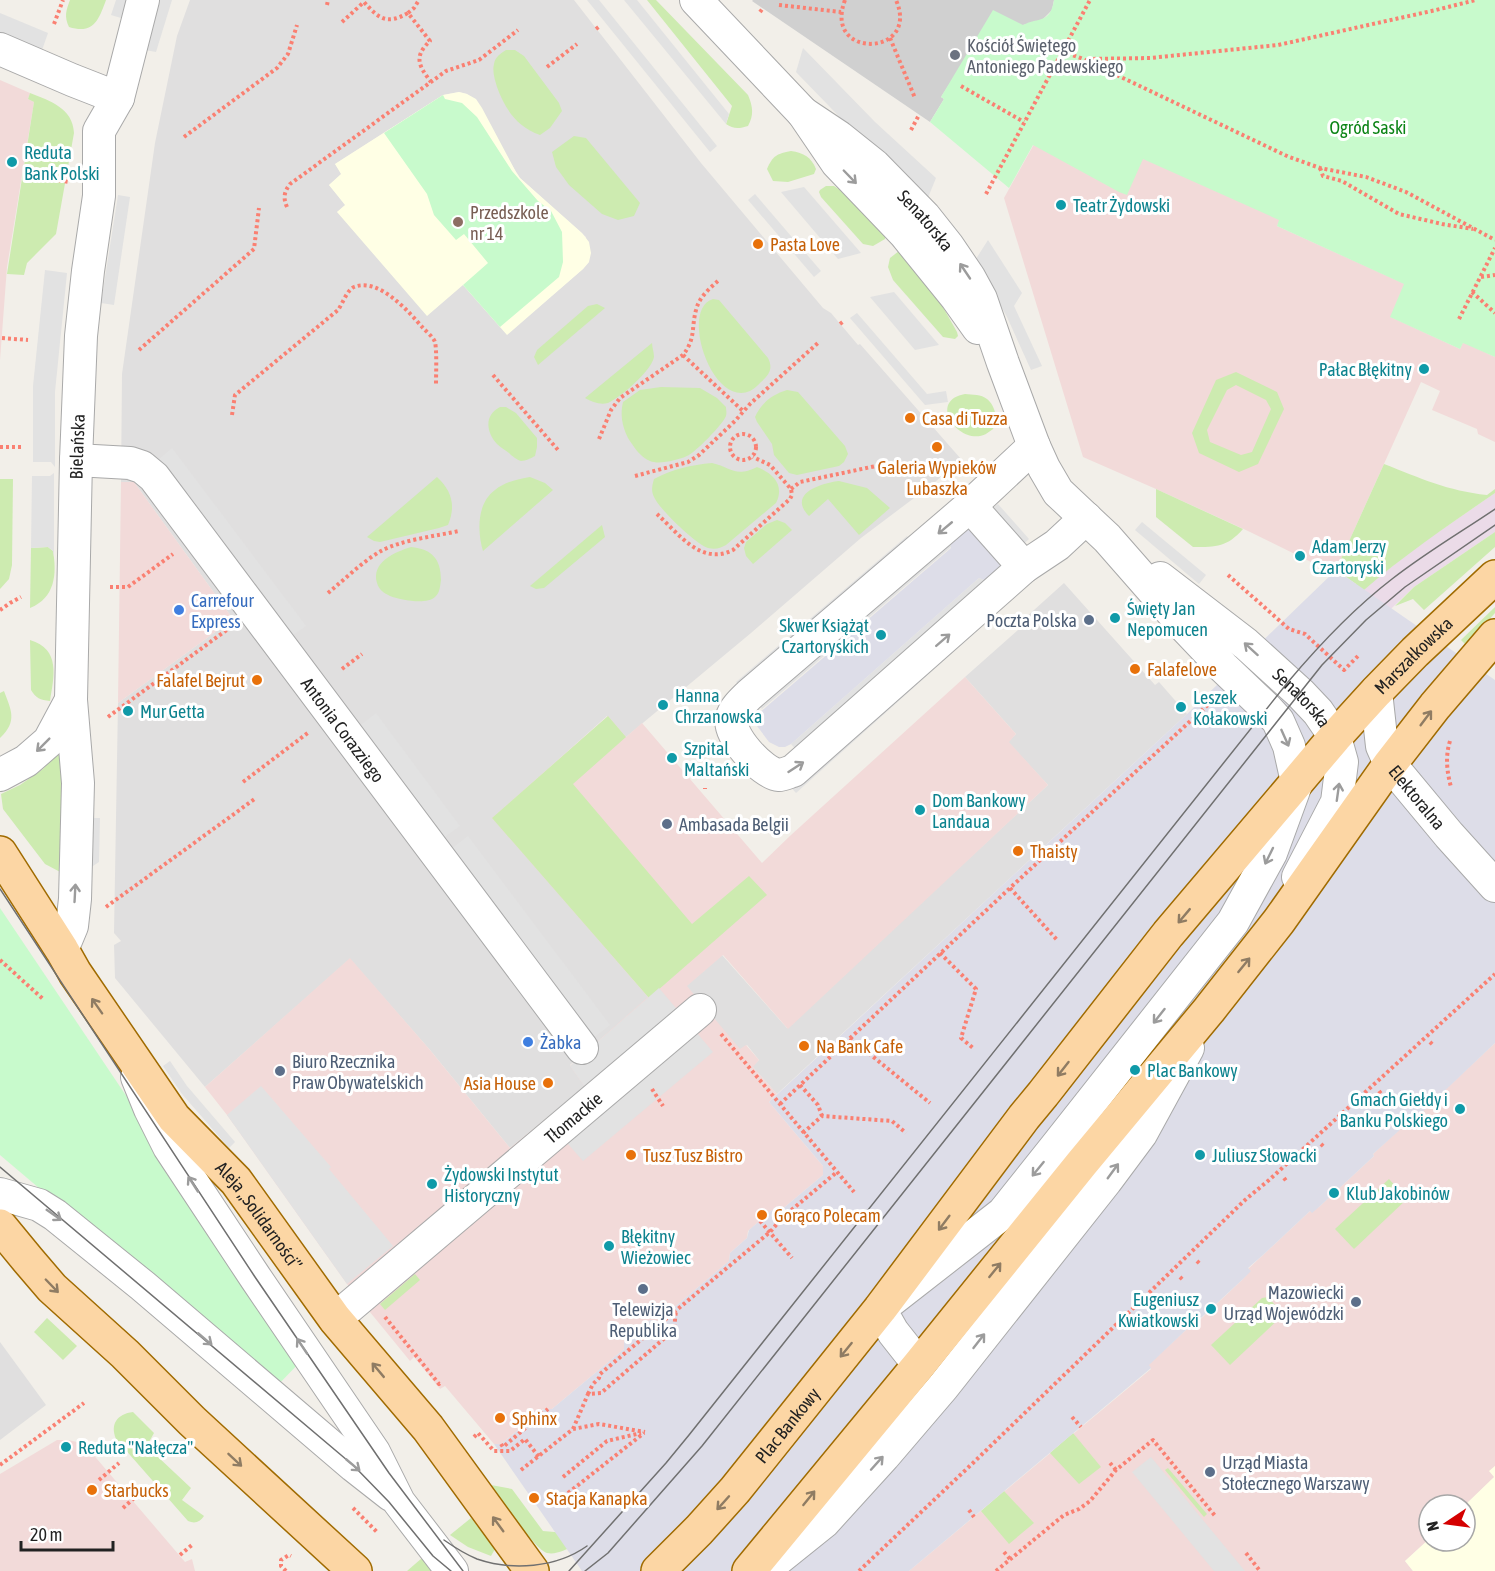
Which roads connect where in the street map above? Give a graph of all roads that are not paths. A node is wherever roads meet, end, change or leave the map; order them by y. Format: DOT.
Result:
graph roads {
  1 [pos="143,0"];
  2 [pos="696,0"];
  3 [pos="0,49"];
  4 [pos="118,98"];
  5 [pos="1034,446"];
  6 [pos="76,460"];
  7 [pos="970,506"];
  8 [pos="1096,528"];
  9 [pos="1024,567"];
  10 [pos="1495,578"];
  11 [pos="1495,636"];
  12 [pos="1376,692"];
  13 [pos="71,700"];
  14 [pos="1335,737"];
  15 [pos="1390,764"];
  16 [pos="0,775"];
  17 [pos="1297,782"];
  18 [pos="1,856"];
  19 [pos="1495,886"];
  20 [pos="1279,921"];
  21 [pos="63,950"];
  22 [pos="700,1010"];
  23 [pos="1209,1010"];
  24 [pos="120,1038"];
  25 [pos="582,1048"];
  26 [pos="0,1194"];
  27 [pos="0,1226"];
  28 [pos="880,1309"];
  29 [pos="335,1319"];
  30 [pos="919,1365"];
  31 [pos="399,1502"];
  32 [pos="355,1571"];
  33 [pos="452,1571"];
  34 [pos="532,1571"];
  35 [pos="658,1571"];
  36 [pos="749,1571"];
  37 [pos="763,1571"];
  1 -- 4 [label="street, Bielańska"];
  2 -- 5 [label="street, Senatorska"];
  3 -- 4 [label="street"];
  4 -- 6 [label="street, Bielańska"];
  5 -- 7 [label="street"];
  5 -- 8 [label="street, Senatorska"];
  6 -- 13 [label="street, Bielańska"];
  6 -- 25 [label="street, Antonia Corazziego"];
  7 -- 9 [label="street"];
  7 -- 9 [label="street, one-way"];
  8 -- 9 [label="street"];
  14 -- 8 [label="street, Senatorska, one-way"];
  8 -- 17 [label="street, Senatorska, one-way"];
  10 -- 12 [label="main road, Marszałkowska"];
  15 -- 11 [label="main road, one-way"];
  12 -- 14 [label="main road, Marszałkowska"];
  12 -- 15 [label="street, Elektoralna"];
  13 -- 16 [label="street, Bielańska, one-way"];
  21 -- 13 [label="street, Bielańska, one-way"];
  14 -- 17 [label="main road, Plac Bankowy"];
  20 -- 14 [label="street, Senatorska, one-way"];
  15 -- 19 [label="street, Elektoralna"];
  15 -- 20 [label="main road"];
  17 -- 28 [label="main road, Plac Bankowy, one-way"];
  17 -- 28 [label="street, one-way"];
  18 -- 21 [label="main road, Aleja „Solidarności”"];
  23 -- 20 [label="main road, one-way"];
  24 -- 21 [label="main road, Aleja „Solidarności”, one-way"];
  22 -- 29 [label="street, Tłomackie"];
  30 -- 23 [label="main road, one-way"];
  37 -- 23 [label="street, one-way"];
  24 -- 29 [label="main road, Aleja „Solidarności”"];
  31 -- 24 [label="street, one-way"];
  26 -- 31 [label="street, one-way"];
  27 -- 32 [label="main road, one-way"];
  28 -- 30 [label="street"];
  28 -- 35 [label="main road, Plac Bankowy, one-way"];
  34 -- 29 [label="main road, Aleja „Solidarności”, one-way"];
  36 -- 30 [label="main road, one-way"];
  31 -- 33 [label="street"];
}
